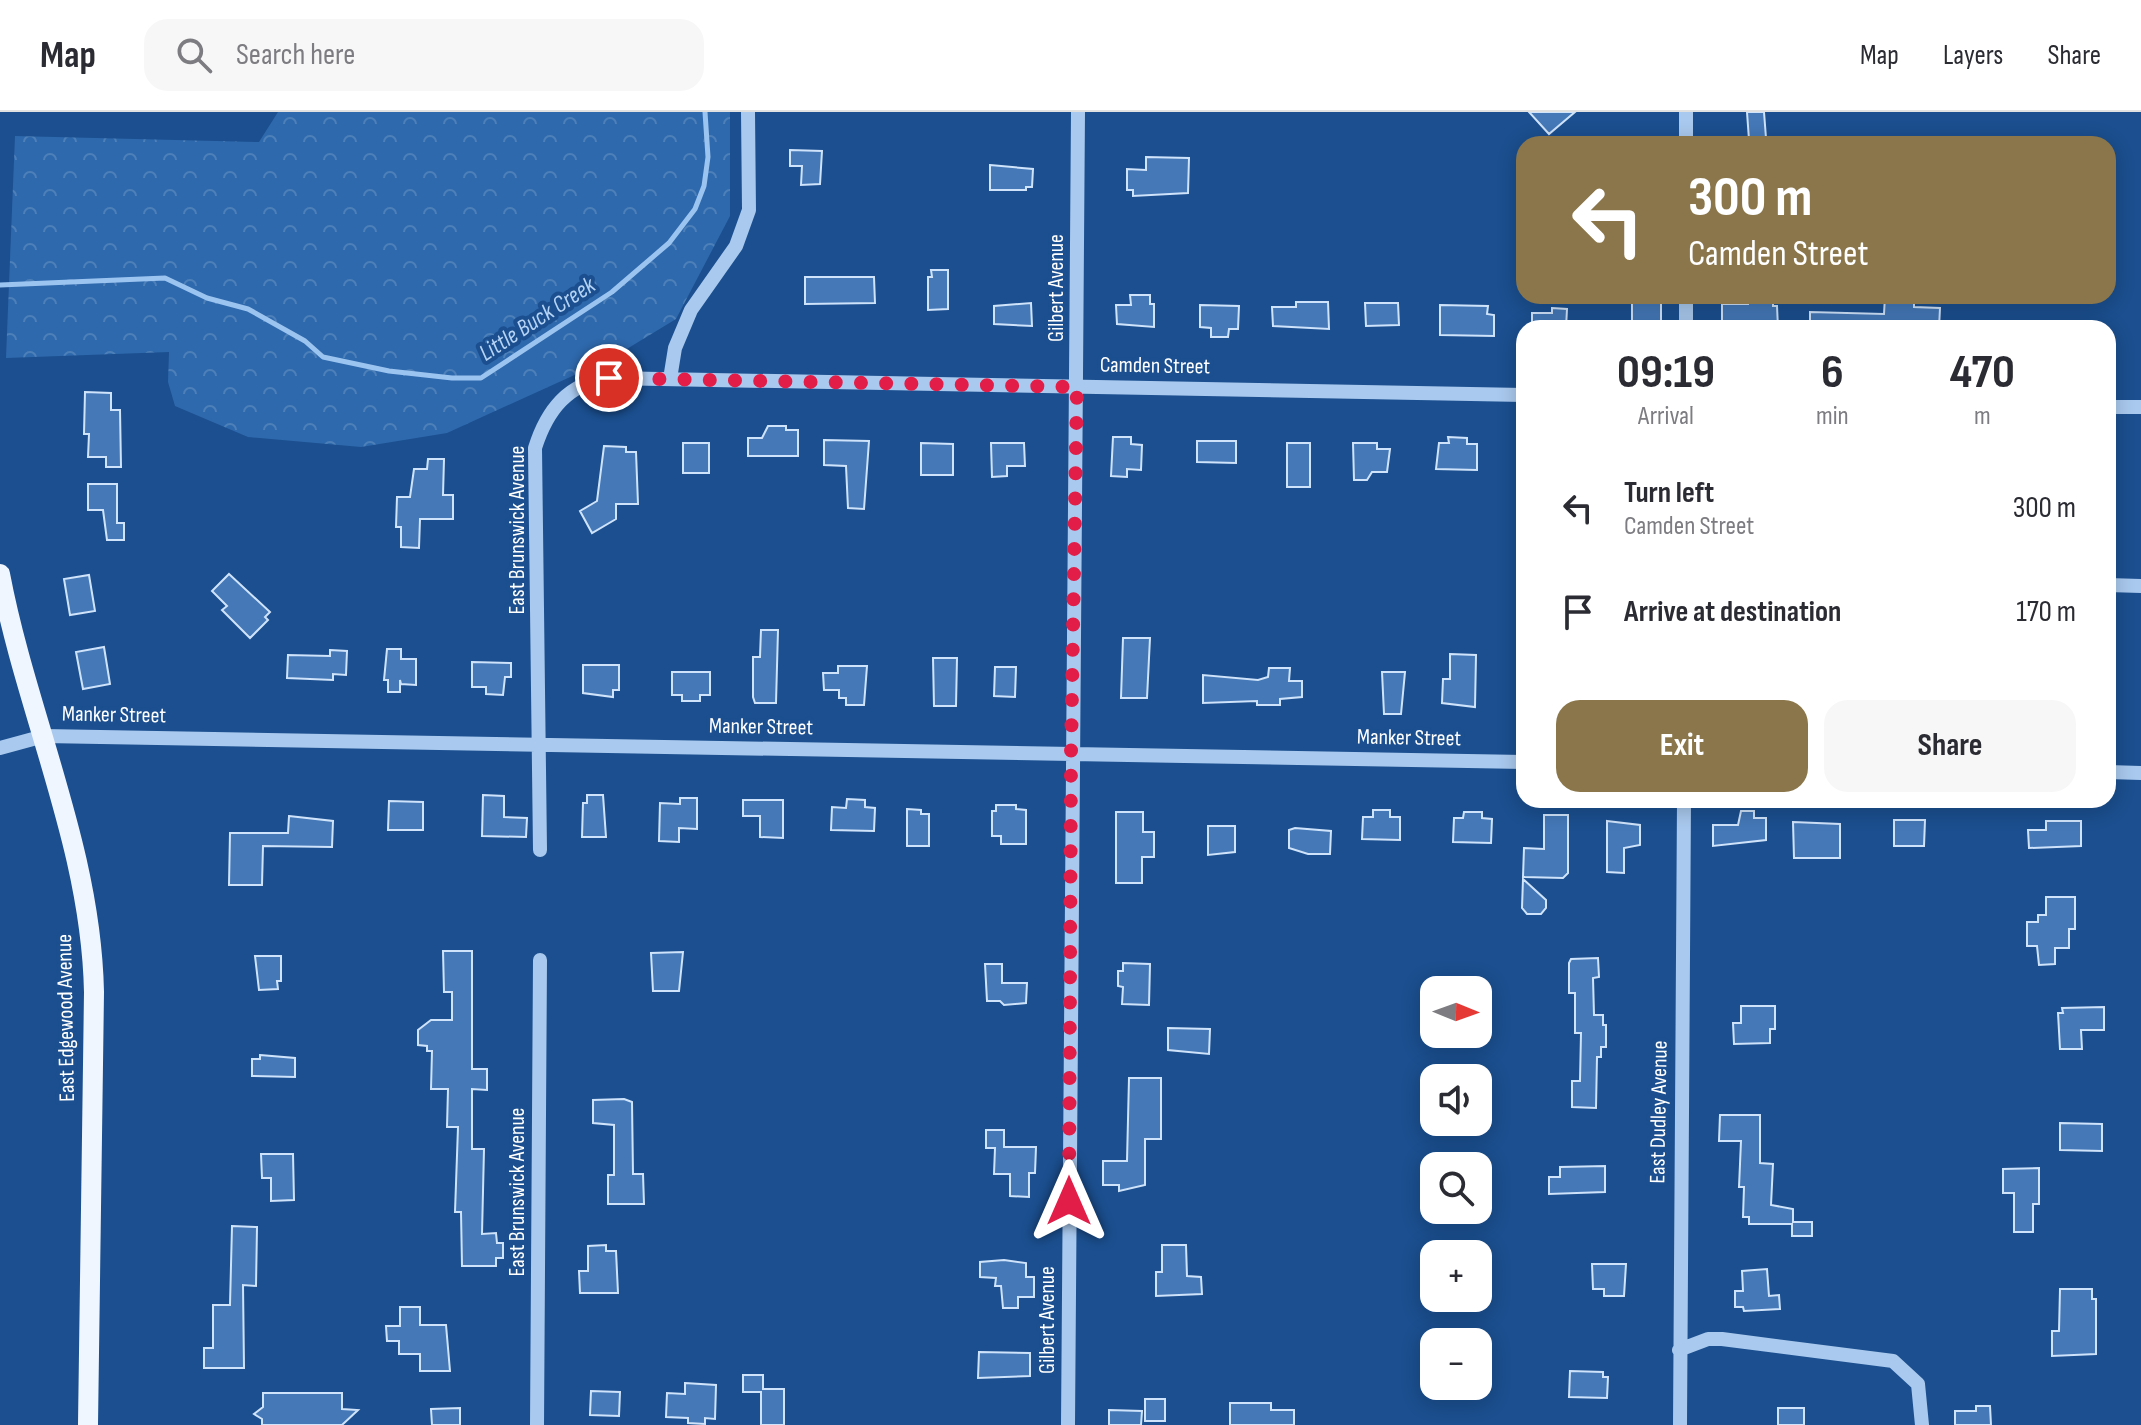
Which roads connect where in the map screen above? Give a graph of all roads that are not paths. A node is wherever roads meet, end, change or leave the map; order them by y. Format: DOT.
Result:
graph roads {
  1 [pos="748,112"];
  2 [pos="1078,112"];
  3 [pos="1686,112"];
  4 [pos="1686,136"];
  5 [pos="670,379"];
  6 [pos="1077,387"];
  7 [pos="1516,395"];
  8 [pos="555,406"];
  9 [pos="2116,407"];
  10 [pos="2141,407"];
  11 [pos="0,574"];
  12 [pos="2116,585"];
  13 [pos="2141,586"];
  14 [pos="44,736"];
  15 [pos="541,746"];
  16 [pos="0,748"];
  17 [pos="1071,754"];
  18 [pos="1516,762"];
  19 [pos="2116,772"];
  20 [pos="2141,773"];
  21 [pos="1684,808"];
  22 [pos="540,850"];
  23 [pos="540,960"];
  24 [pos="1679,1350"];
  25 [pos="88,1425"];
  26 [pos="537,1425"];
  27 [pos="1068,1425"];
  28 [pos="1680,1425"];
  29 [pos="1922,1425"];
  1 -- 5 [label="street"];
  2 -- 6 [label="street, Gilbert Avenue"];
  3 -- 4 [label="street"];
  5 -- 6 [label="street, Camden Street"];
  5 -- 8 [label="street, Camden Street"];
  6 -- 7 [label="street, Camden Street"];
  6 -- 17 [label="street, Gilbert Avenue"];
  8 -- 15 [label="street, East Brunswick Avenue"];
  9 -- 10 [label="street"];
  11 -- 14 [label="main road, East Edgewood Avenue"];
  12 -- 13 [label="street"];
  14 -- 15 [label="street, Manker Street"];
  14 -- 16 [label="street, Manker Street"];
  14 -- 25 [label="main road, East Edgewood Avenue"];
  15 -- 17 [label="street, Manker Street"];
  15 -- 22 [label="street, East Brunswick Avenue"];
  17 -- 18 [label="street, Manker Street"];
  17 -- 27 [label="street, Gilbert Avenue"];
  19 -- 20 [label="street"];
  21 -- 24 [label="street, East Dudley Avenue"];
  23 -- 26 [label="street, East Brunswick Avenue"];
  24 -- 28 [label="street, East Dudley Avenue"];
  24 -- 29 [label="street"];
}
